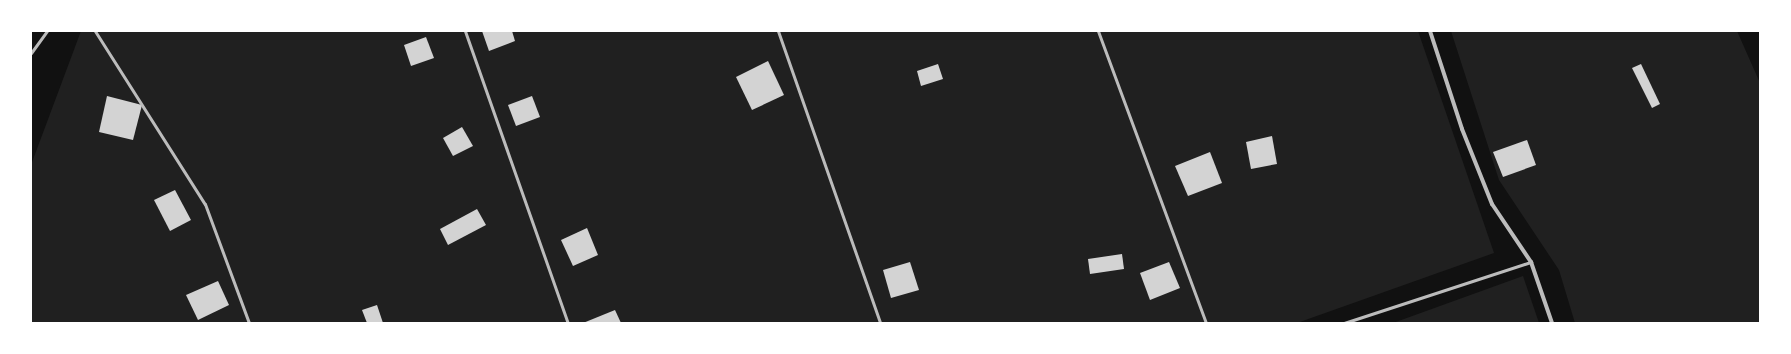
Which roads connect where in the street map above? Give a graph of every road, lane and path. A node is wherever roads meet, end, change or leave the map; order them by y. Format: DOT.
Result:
graph roads {
  1 [pos="47,31"];
  2 [pos="95,31"];
  3 [pos="465,31"];
  4 [pos="778,31"];
  5 [pos="1098,31"];
  6 [pos="1430,31"];
  7 [pos="31,53"];
  8 [pos="1531,262"];
  9 [pos="250,323"];
  10 [pos="568,323"];
  11 [pos="880,323"];
  12 [pos="1206,323"];
  13 [pos="1344,323"];
  14 [pos="1552,323"];
  1 -- 7 [label="lane"];
  2 -- 9 [label="lane"];
  3 -- 10 [label="lane"];
  4 -- 11 [label="lane"];
  5 -- 12 [label="lane"];
  6 -- 8 [label="street"];
  8 -- 13 [label="lane"];
  8 -- 14 [label="street"];
}
